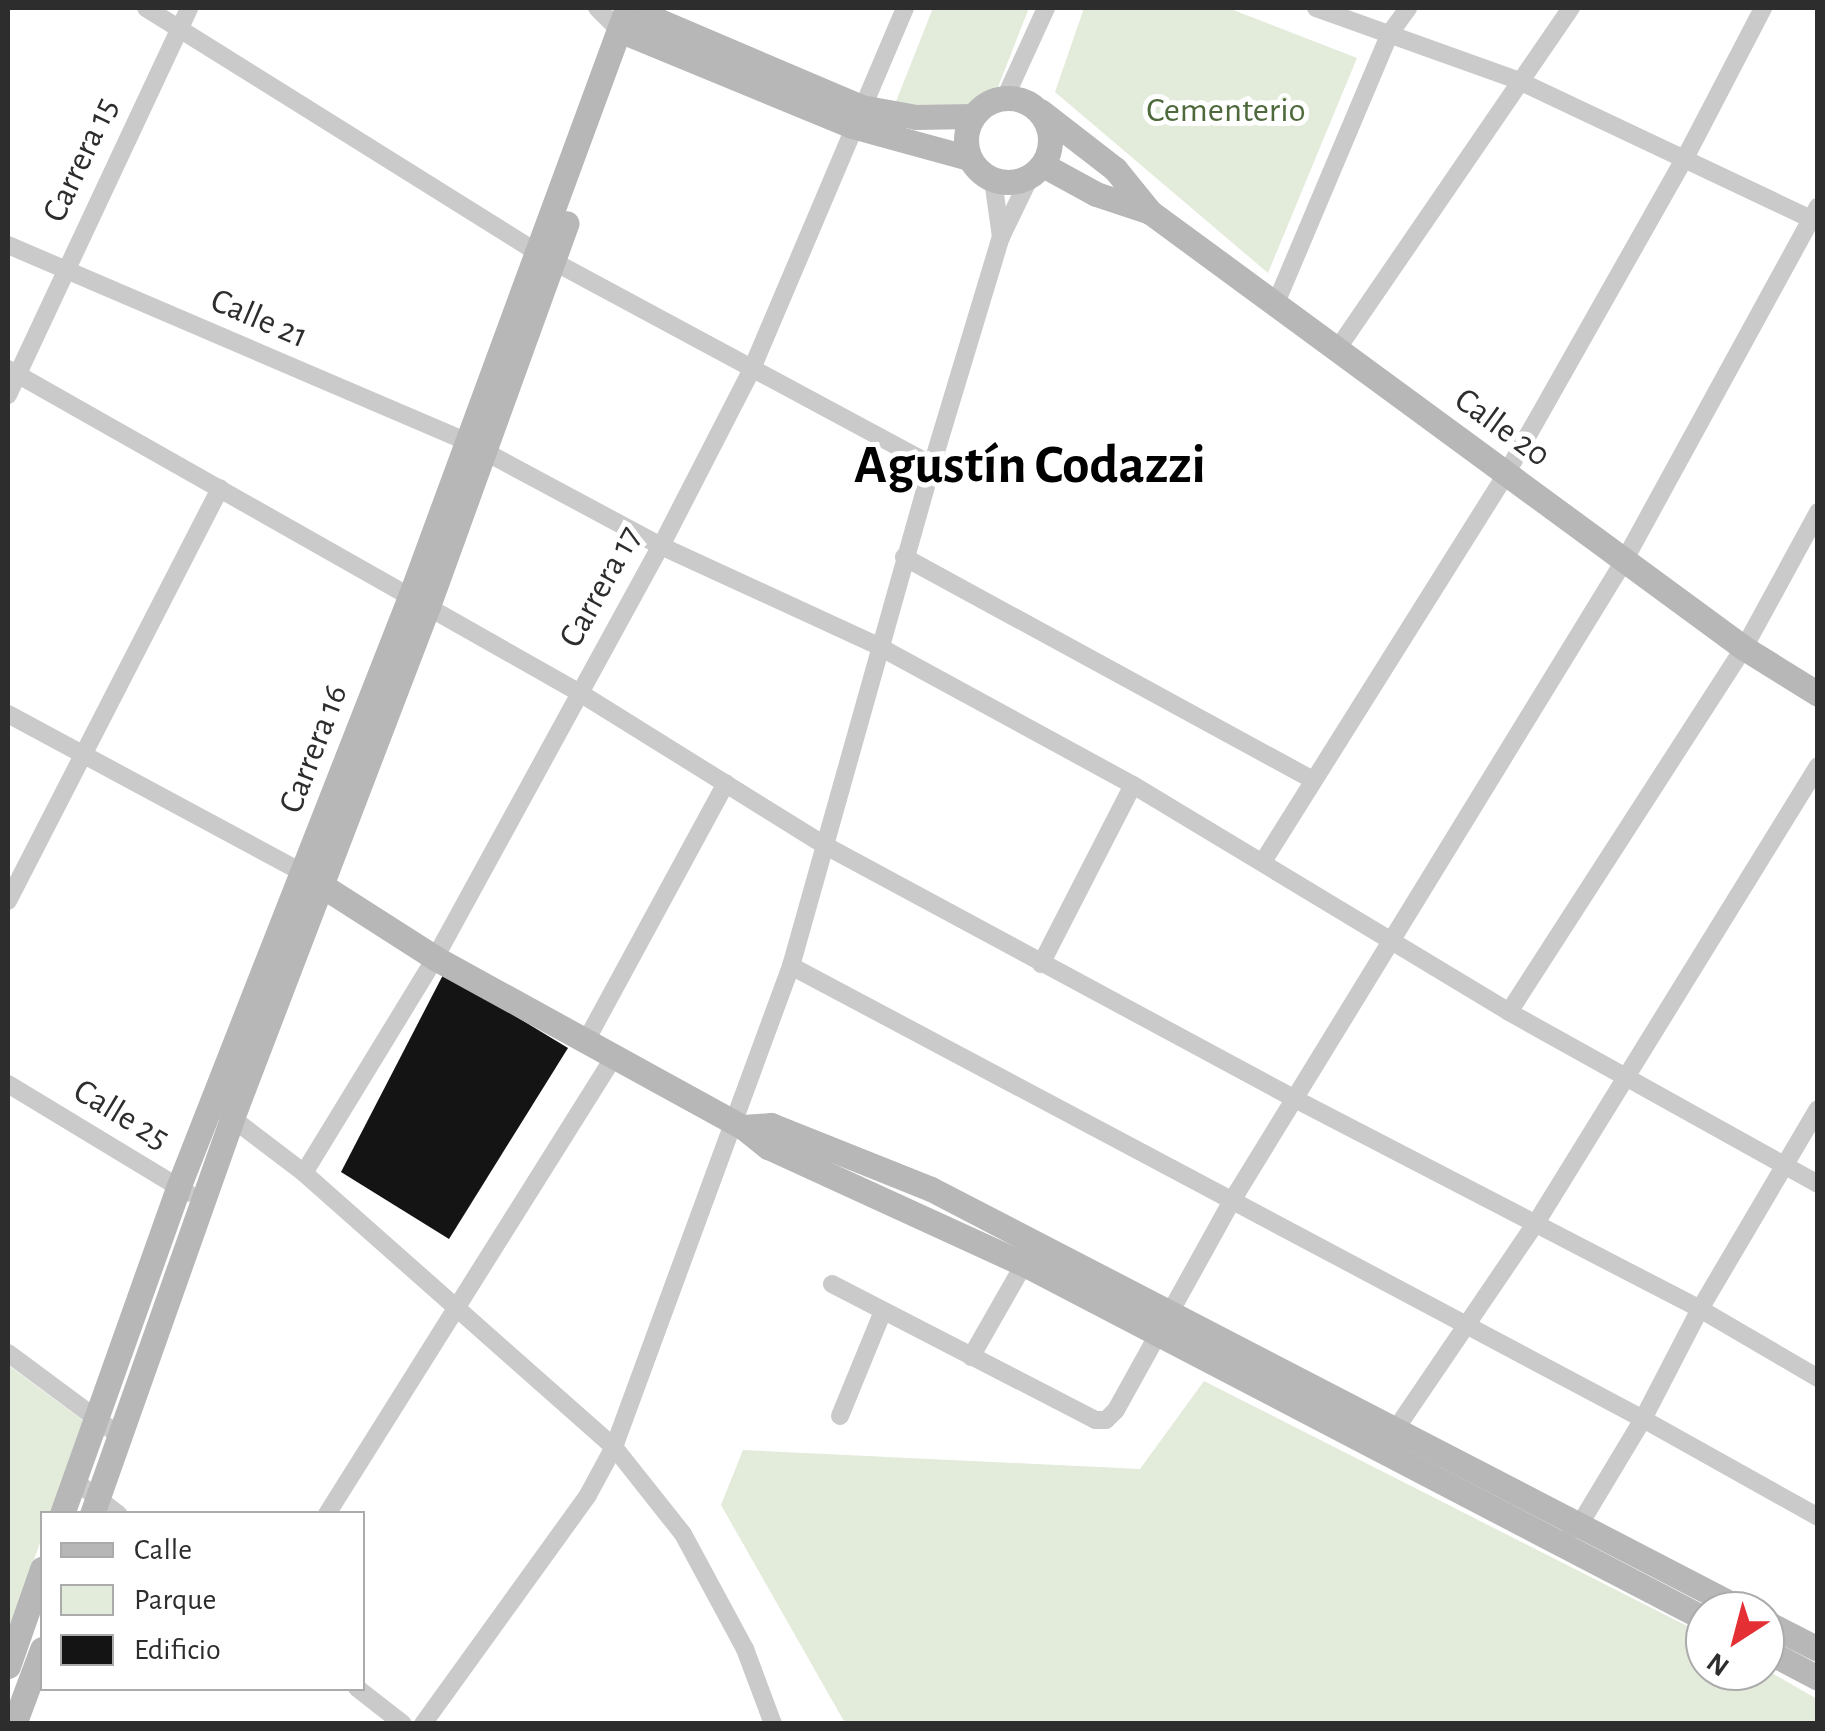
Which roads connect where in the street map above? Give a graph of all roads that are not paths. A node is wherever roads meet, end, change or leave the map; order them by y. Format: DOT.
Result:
graph roads {
  1 [pos="146,8"];
  2 [pos="188,8"];
  3 [pos="597,8"];
  4 [pos="905,8"];
  5 [pos="1046,8"];
  6 [pos="1316,8"];
  7 [pos="1408,8"];
  8 [pos="1571,8"];
  9 [pos="1763,8"];
  10 [pos="628,15"];
  11 [pos="178,29"];
  12 [pos="1390,33"];
  13 [pos="1517,80"];
  14 [pos="1005,98"];
  15 [pos="1040,112"];
  16 [pos="857,116"];
  17 [pos="973,116"];
  18 [pos="969,158"];
  19 [pos="1684,160"];
  20 [pos="1037,171"];
  21 [pos="993,180"];
  22 [pos="1150,212"];
  23 [pos="1815,216"];
  24 [pos="1001,237"];
  25 [pos="8,245"];
  26 [pos="546,255"];
  27 [pos="64,272"];
  28 [pos="1276,304"];
  29 [pos="1336,351"];
  30 [pos="751,371"];
  31 [pos="13,373"];
  32 [pos="8,395"];
  33 [pos="476,447"];
  34 [pos="932,465"];
  35 [pos="1506,474"];
  36 [pos="220,488"];
  37 [pos="1818,512"];
  38 [pos="661,546"];
  39 [pos="904,557"];
  40 [pos="1624,561"];
  41 [pos="419,601"];
  42 [pos="878,646"];
  43 [pos="1744,648"];
  44 [pos="580,693"];
  45 [pos="1818,694"];
  46 [pos="8,714"];
  47 [pos="84,752"];
  48 [pos="1818,766"];
  49 [pos="1312,779"];
  50 [pos="726,783"];
  51 [pos="1133,785"];
  52 [pos="826,846"];
  53 [pos="1264,860"];
  54 [pos="312,878"];
  55 [pos="8,900"];
  56 [pos="1392,940"];
  57 [pos="434,958"];
  58 [pos="1040,964"];
  59 [pos="791,966"];
  60 [pos="1509,1012"];
  61 [pos="587,1040"];
  62 [pos="615,1055"];
  63 [pos="1624,1075"];
  64 [pos="8,1084"];
  65 [pos="1296,1099"];
  66 [pos="222,1110"];
  67 [pos="1818,1110"];
  68 [pos="738,1124"];
  69 [pos="1786,1167"];
  70 [pos="304,1173"];
  71 [pos="1818,1184"];
  72 [pos="178,1188"];
  73 [pos="1232,1199"];
  74 [pos="202,1200"];
  75 [pos="1536,1223"];
  76 [pos="1024,1264"];
  77 [pos="832,1284"];
  78 [pos="454,1307"];
  79 [pos="1168,1308"];
  80 [pos="1700,1309"];
  81 [pos="883,1310"];
  82 [pos="1466,1327"];
  83 [pos="1157,1333"];
  84 [pos="8,1353"];
  85 [pos="971,1357"];
  86 [pos="1818,1378"];
  87 [pos="95,1416"];
  88 [pos="840,1416"];
  89 [pos="1643,1419"];
  90 [pos="117,1434"];
  91 [pos="1388,1441"];
  92 [pos="614,1447"];
  93 [pos="74,1480"];
  94 [pos="102,1508"];
  95 [pos="63,1511"];
  96 [pos="328,1511"];
  97 [pos="1818,1518"];
  98 [pos="1580,1524"];
  99 [pos="1555,1541"];
  100 [pos="40,1575"];
  101 [pos="1707,1591"];
  102 [pos="1685,1609"];
  103 [pos="1785,1639"];
  104 [pos="40,1654"];
  105 [pos="1785,1655"];
  106 [pos="1814,1663"];
  107 [pos="8,1666"];
  108 [pos="361,1691"];
  109 [pos="14,1724"];
  110 [pos="404,1724"];
  111 [pos="423,1724"];
  112 [pos="773,1724"];
  1 -- 11 [label="street"];
  2 -- 11 [label="street, Carrera 15"];
  3 -- 10 [label="street"];
  4 -- 16 [label="street, Carrera 17"];
  5 -- 14 [label="street"];
  6 -- 12 [label="street"];
  7 -- 12 [label="street"];
  8 -- 13 [label="street"];
  9 -- 19 [label="street"];
  10 -- 16 [label="street"];
  10 -- 26 [label="street, Carrera 16"];
  11 -- 26 [label="street"];
  11 -- 27 [label="street, Carrera 15"];
  12 -- 13 [label="street"];
  12 -- 28 [label="street"];
  13 -- 19 [label="street"];
  13 -- 29 [label="street"];
  14 -- 15 [label="street"];
  14 -- 17 [label="street"];
  15 -- 20 [label="street"];
  15 -- 22 [label="street, Calle 20"];
  16 -- 17 [label="street"];
  16 -- 18 [label="street"];
  16 -- 30 [label="street, Carrera 17"];
  17 -- 18 [label="street"];
  18 -- 21 [label="street"];
  19 -- 23 [label="street"];
  19 -- 35 [label="street"];
  20 -- 21 [label="street"];
  20 -- 22 [label="street, Calle 20"];
  20 -- 24 [label="street"];
  21 -- 24 [label="street"];
  22 -- 28 [label="street, Calle 20"];
  23 -- 40 [label="street"];
  24 -- 34 [label="street"];
  25 -- 27 [label="street, Calle 21"];
  26 -- 30 [label="street"];
  26 -- 33 [label="street, Carrera 16"];
  27 -- 31 [label="street, Carrera 15"];
  27 -- 33 [label="street, Calle 21"];
  28 -- 29 [label="street, Calle 20"];
  29 -- 35 [label="street, Calle 20"];
  30 -- 34 [label="street"];
  30 -- 38 [label="street, Carrera 17"];
  31 -- 32 [label="street, Carrera 15"];
  31 -- 36 [label="street"];
  33 -- 38 [label="street, Calle 21"];
  33 -- 41 [label="street, Carrera 16"];
  34 -- 39 [label="street"];
  35 -- 40 [label="street, Calle 20"];
  35 -- 49 [label="street"];
  36 -- 41 [label="street"];
  36 -- 47 [label="street"];
  37 -- 43 [label="street"];
  38 -- 42 [label="street, Calle 21"];
  38 -- 44 [label="street, Carrera 17"];
  39 -- 42 [label="street"];
  39 -- 49 [label="street"];
  40 -- 43 [label="street, Calle 20"];
  40 -- 56 [label="street"];
  41 -- 44 [label="street"];
  41 -- 54 [label="street, Carrera 16"];
  42 -- 51 [label="street, Calle 21"];
  42 -- 52 [label="street"];
  43 -- 45 [label="street, Calle 20"];
  43 -- 60 [label="street"];
  44 -- 50 [label="street"];
  44 -- 57 [label="street, Carrera 17"];
  46 -- 47 [label="street"];
  47 -- 54 [label="street"];
  47 -- 55 [label="street"];
  48 -- 63 [label="street"];
  49 -- 53 [label="street"];
  50 -- 52 [label="street"];
  50 -- 61 [label="street"];
  51 -- 53 [label="street, Calle 21"];
  51 -- 58 [label="street"];
  52 -- 58 [label="street"];
  52 -- 59 [label="street"];
  53 -- 56 [label="street, Calle 21"];
  54 -- 57 [label="street"];
  54 -- 66 [label="street, Carrera 16"];
  56 -- 60 [label="street, Calle 21"];
  56 -- 65 [label="street"];
  57 -- 61 [label="street"];
  57 -- 70 [label="street, Carrera 17"];
  58 -- 65 [label="street"];
  59 -- 68 [label="street"];
  59 -- 73 [label="street"];
  60 -- 63 [label="street, Calle 21"];
  61 -- 62 [label="street"];
  62 -- 68 [label="street"];
  62 -- 78 [label="street"];
  63 -- 69 [label="street, Calle 21"];
  63 -- 75 [label="street"];
  64 -- 72 [label="street, Calle 25"];
  65 -- 73 [label="street"];
  65 -- 75 [label="street"];
  66 -- 70 [label="street"];
  66 -- 72 [label="street, Carrera 16"];
  66 -- 74 [label="street, Carrera 16"];
  67 -- 69 [label="street"];
  68 -- 76 [label="street"];
  68 -- 79 [label="street"];
  68 -- 92 [label="street"];
  69 -- 71 [label="street, Calle 21"];
  69 -- 80 [label="street"];
  70 -- 78 [label="street"];
  72 -- 74 [label="street, Calle 25"];
  72 -- 87 [label="street, Carrera 16"];
  73 -- 79 [label="street"];
  73 -- 82 [label="street"];
  74 -- 90 [label="street, Carrera 16"];
  75 -- 80 [label="street"];
  75 -- 82 [label="street"];
  76 -- 83 [label="street"];
  76 -- 85 [label="street"];
  77 -- 81 [label="street"];
  78 -- 92 [label="street"];
  78 -- 96 [label="street"];
  79 -- 83 [label="street"];
  79 -- 91 [label="street"];
  80 -- 86 [label="street"];
  80 -- 89 [label="street"];
  81 -- 85 [label="street"];
  81 -- 88 [label="street"];
  82 -- 89 [label="street"];
  82 -- 91 [label="street"];
  83 -- 85 [label="street"];
  83 -- 91 [label="street"];
  84 -- 87 [label="street"];
  87 -- 90 [label="street"];
  87 -- 93 [label="street, Carrera 16"];
  89 -- 97 [label="street"];
  89 -- 98 [label="street"];
  90 -- 94 [label="street, Carrera 16"];
  91 -- 98 [label="street"];
  91 -- 99 [label="street"];
  92 -- 111 [label="street"];
  92 -- 112 [label="street"];
  93 -- 94 [label="street"];
  93 -- 95 [label="street, Carrera 16"];
  98 -- 99 [label="street"];
  98 -- 101 [label="street"];
  99 -- 102 [label="street"];
  100 -- 107 [label="street"];
  103 -- 106 [label="street"];
  104 -- 109 [label="street"];
  105 -- 106 [label="street"];
  108 -- 110 [label="street"];
}
